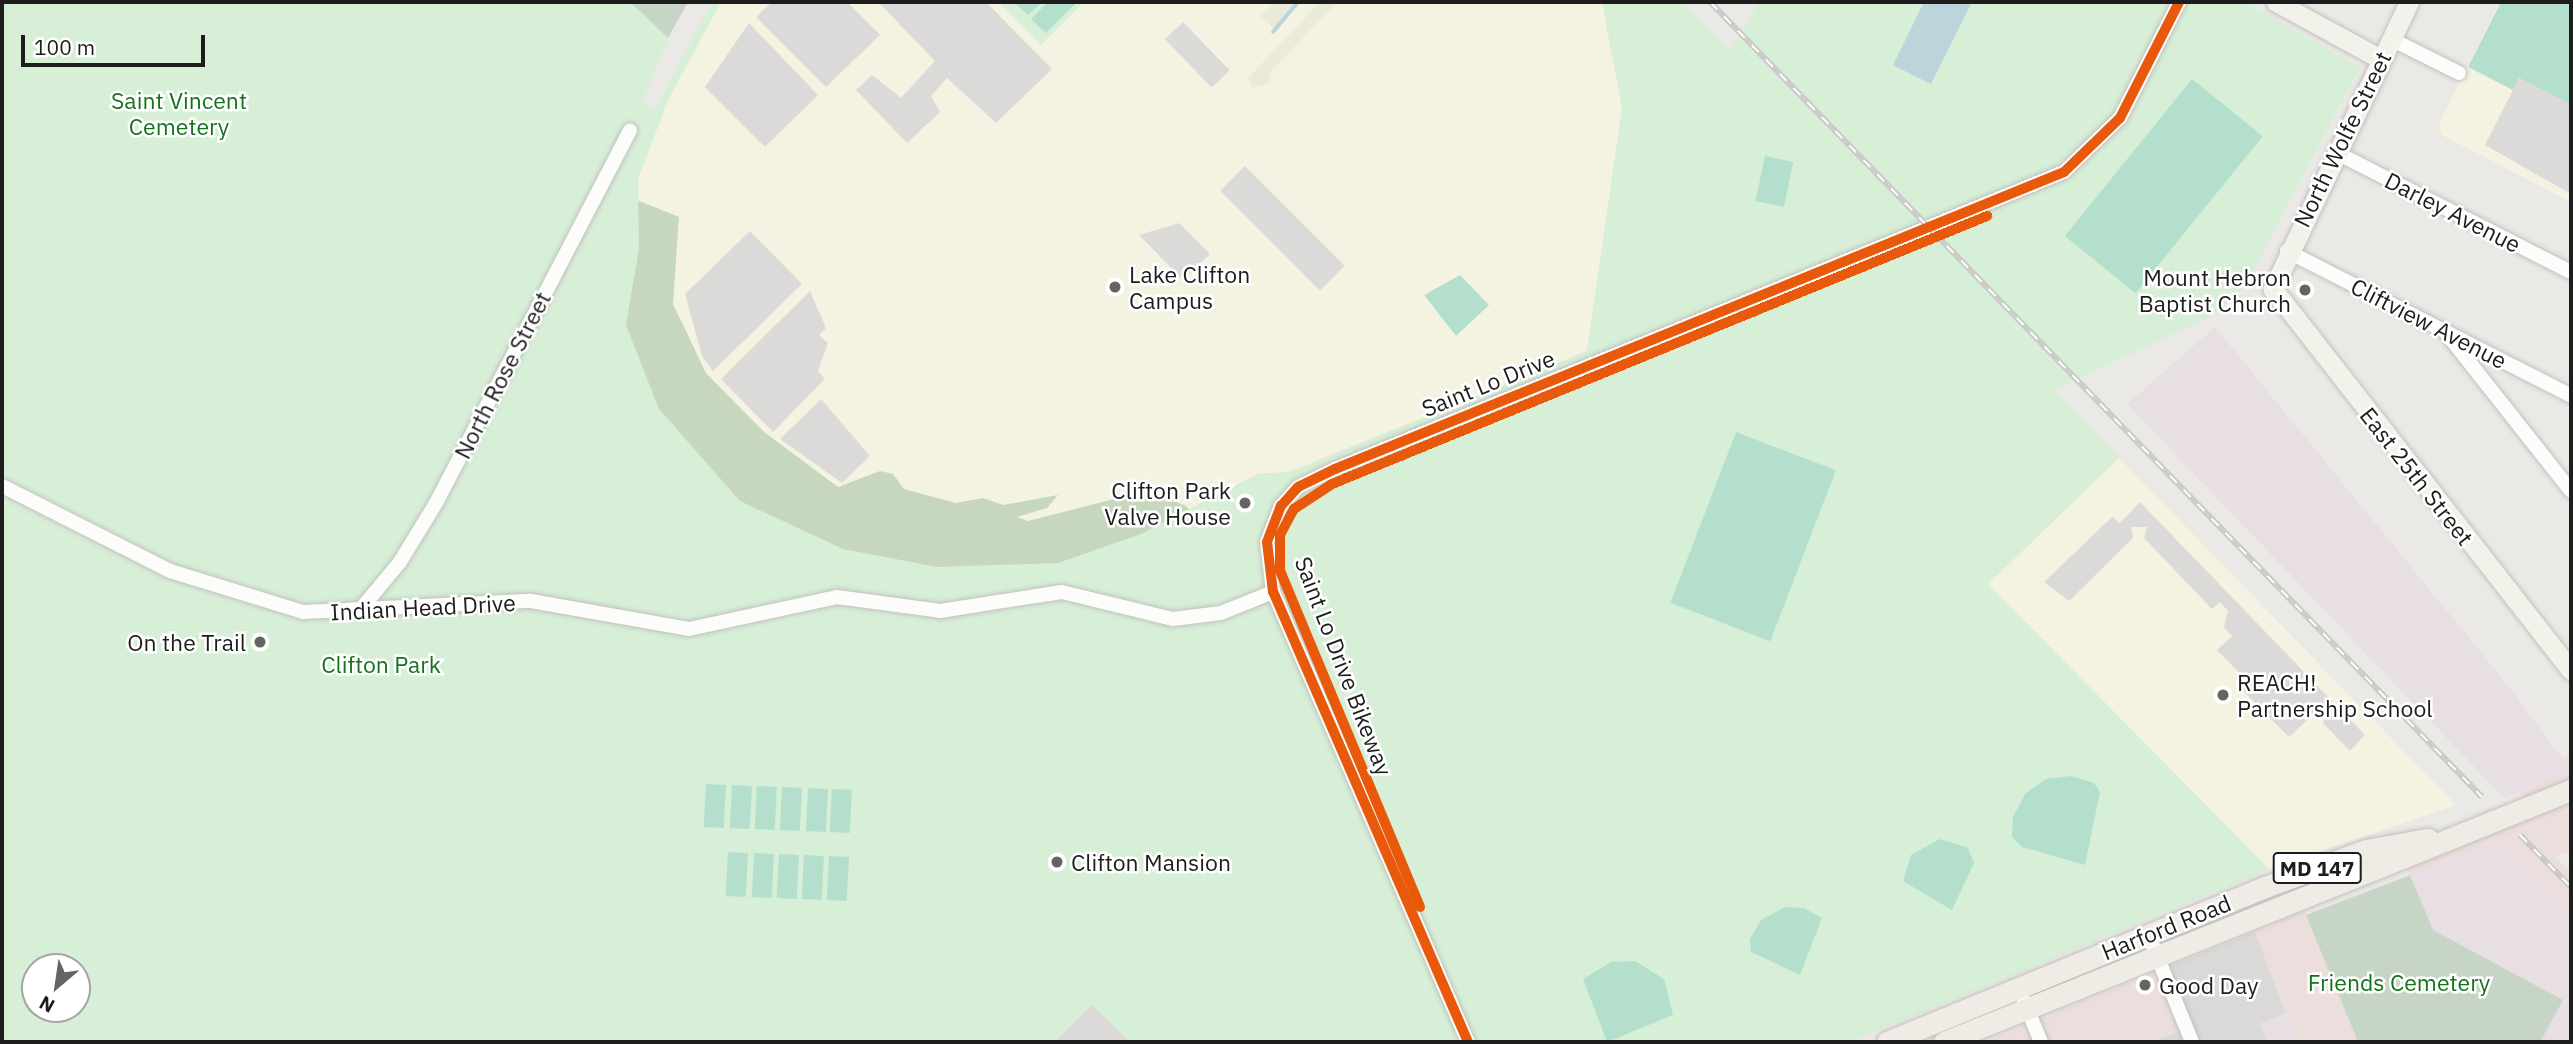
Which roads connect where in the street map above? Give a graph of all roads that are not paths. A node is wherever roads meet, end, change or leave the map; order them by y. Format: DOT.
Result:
graph roads {
  1 [pos="2179,2"];
  2 [pos="2276,2"];
  3 [pos="2409,2"];
  4 [pos="2391,39"];
  5 [pos="2381,59"];
  6 [pos="2459,73"];
  7 [pos="630,131"];
  8 [pos="2335,152"];
  9 [pos="2287,251"];
  10 [pos="2571,272"];
  11 [pos="2274,276"];
  12 [pos="2444,331"];
  13 [pos="2571,396"];
  14 [pos="2,486"];
  15 [pos="2571,491"];
  16 [pos="1273,592"];
  17 [pos="360,610"];
  18 [pos="2571,671"];
  19 [pos="2571,790"];
  20 [pos="2152,944"];
  21 [pos="2019,988"];
  22 [pos="2027,1008"];
  23 [pos="1468,1042"];
  24 [pos="1888,1042"];
  25 [pos="1944,1042"];
  26 [pos="2041,1042"];
  27 [pos="2192,1042"];
  1 -- 16 [label="street, Saint Lo Drive"];
  2 -- 5 [label="main road"];
  3 -- 4 [label="main road, North Wolfe Street"];
  4 -- 5 [label="main road, North Wolfe Street"];
  4 -- 6 [label="street"];
  5 -- 8 [label="main road, North Wolfe Street"];
  7 -- 17 [label="street, North Rose Street"];
  8 -- 9 [label="main road, North Wolfe Street"];
  8 -- 10 [label="street, Darley Avenue"];
  9 -- 11 [label="main road, North Wolfe Street"];
  9 -- 12 [label="street, Cliftview Avenue"];
  11 -- 18 [label="main road, East 25th Street"];
  12 -- 13 [label="street, Cliftview Avenue"];
  12 -- 15 [label="street"];
  14 -- 17 [label="street, Indian Head Drive"];
  16 -- 17 [label="street, Indian Head Drive"];
  16 -- 23 [label="street, Saint Lo Drive"];
  19 -- 20 [label="main road, Harford Road / MD 147"];
  20 -- 21 [label="main road, Harford Road / MD 147"];
  20 -- 22 [label="main road, Harford Road / MD 147"];
  20 -- 27 [label="street"];
  21 -- 22 [label="street"];
  21 -- 24 [label="main road, Harford Road / MD 147"];
  22 -- 25 [label="main road, Harford Road / MD 147"];
  22 -- 26 [label="street"];
}
